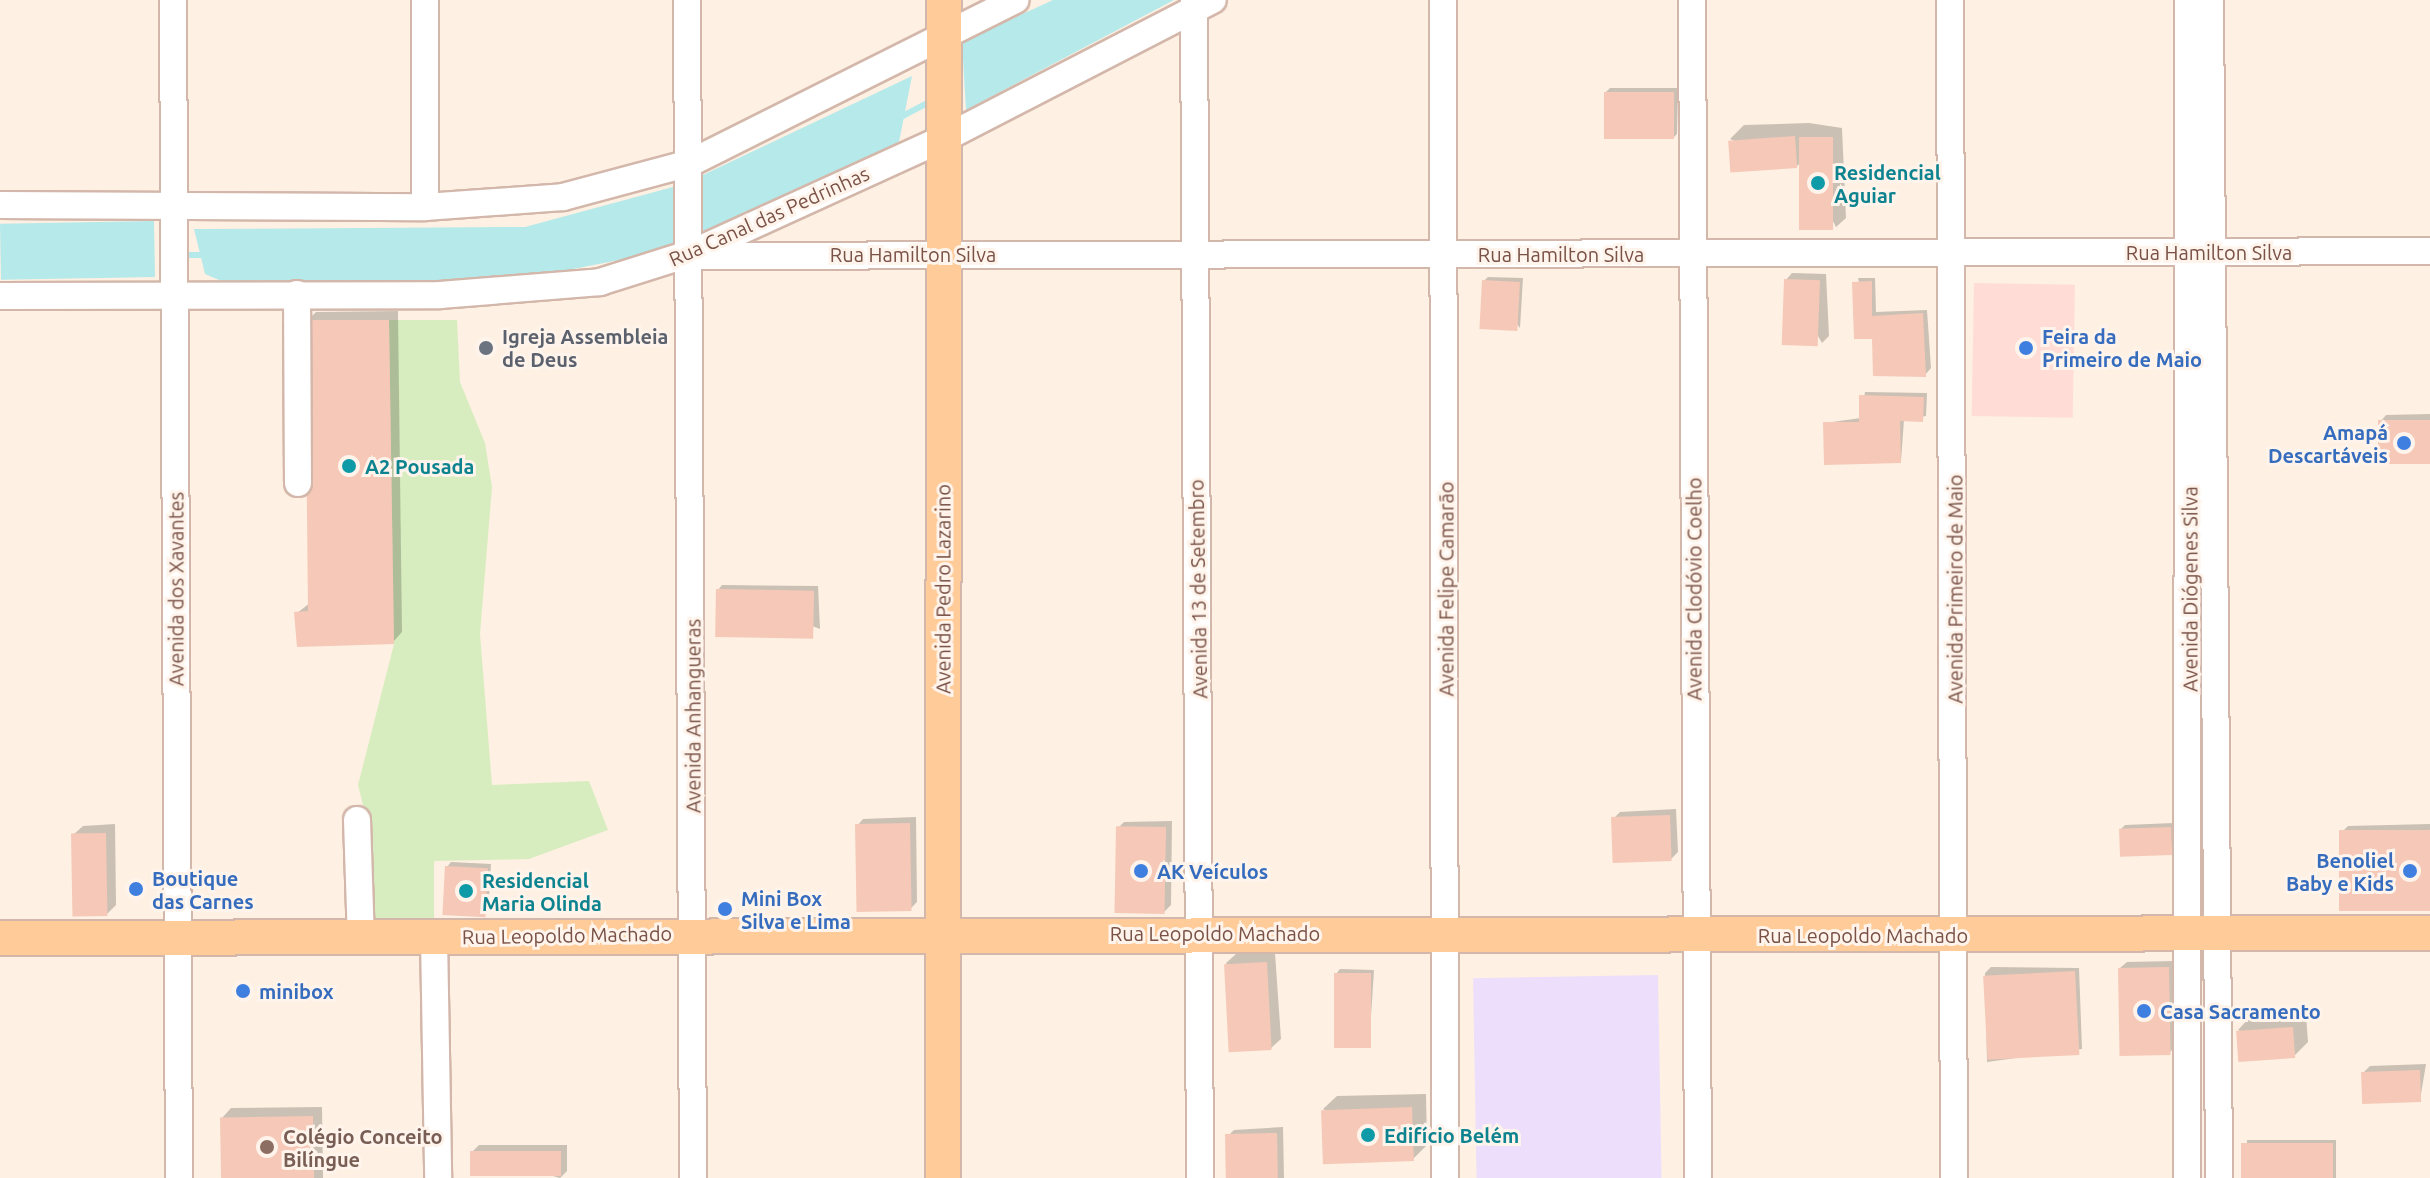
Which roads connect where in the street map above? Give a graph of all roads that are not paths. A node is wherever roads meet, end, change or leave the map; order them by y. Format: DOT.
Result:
graph roads {
  1 [pos="173,0"];
  2 [pos="425,0"];
  3 [pos="687,0"];
  4 [pos="944,0"];
  5 [pos="1016,0"];
  6 [pos="1443,0"];
  7 [pos="1692,0"];
  8 [pos="1950,0"];
  9 [pos="2188,0"];
  10 [pos="2210,0"];
  11 [pos="1200,3"];
  12 [pos="945,40"];
  13 [pos="947,137"];
  14 [pos="690,168"];
  15 [pos="0,205"];
  16 [pos="425,207"];
  17 [pos="174,219"];
  18 [pos="692,250"];
  19 [pos="2430,251"];
  20 [pos="2202,252"];
  21 [pos="946,253"];
  22 [pos="1194,253"];
  23 [pos="1955,253"];
  24 [pos="1448,254"];
  25 [pos="1692,255"];
  26 [pos="174,284"];
  27 [pos="297,294"];
  28 [pos="0,296"];
  29 [pos="298,483"];
  30 [pos="357,820"];
  31 [pos="694,933"];
  32 [pos="1202,933"];
  33 [pos="2430,933"];
  34 [pos="941,934"];
  35 [pos="1443,934"];
  36 [pos="2204,934"];
  37 [pos="1953,935"];
  38 [pos="1695,936"];
  39 [pos="434,937"];
  40 [pos="0,938"];
  41 [pos="361,938"];
  42 [pos="179,939"];
  43 [pos="179,1178"];
  44 [pos="438,1178"];
  45 [pos="693,1178"];
  46 [pos="943,1178"];
  47 [pos="1200,1178"];
  48 [pos="1445,1178"];
  49 [pos="1698,1178"];
  50 [pos="1954,1178"];
  51 [pos="2187,1178"];
  52 [pos="2219,1178"];
  1 -- 17 [label="street, Avenida dos Xavantes"];
  2 -- 16 [label="street"];
  3 -- 14 [label="street"];
  4 -- 12 [label="main road, Avenida Pedro Lazarino"];
  5 -- 12 [label="street"];
  6 -- 24 [label="street, Avenida Felipe Camarão"];
  7 -- 25 [label="street, Avenida Clodóvio Coelho"];
  8 -- 23 [label="street, Avenida Primeiro de Maio"];
  9 -- 20 [label="street, Avenida Diógenes Silva"];
  10 -- 20 [label="street, Avenida Diógenes Silva"];
  11 -- 13 [label="street, Rua Canal das Pedrinhas"];
  11 -- 22 [label="street, Avenida 13 de Setembro"];
  12 -- 13 [label="main road, Avenida Pedro Lazarino"];
  12 -- 14 [label="street"];
  13 -- 18 [label="street, Rua Canal das Pedrinhas"];
  13 -- 21 [label="main road, Avenida Pedro Lazarino"];
  14 -- 16 [label="street"];
  14 -- 18 [label="street, Avenida Anhangueras"];
  15 -- 17 [label="street"];
  16 -- 17 [label="street"];
  17 -- 26 [label="street, Avenida dos Xavantes"];
  18 -- 21 [label="street, Rua Hamilton Silva"];
  18 -- 27 [label="street, Rua Canal das Pedrinhas"];
  18 -- 31 [label="street, Avenida Anhangueras"];
  19 -- 20 [label="street, Rua Hamilton Silva"];
  20 -- 23 [label="street, Rua Hamilton Silva"];
  20 -- 36 [label="street, Avenida Diógenes Silva"];
  21 -- 22 [label="street, Rua Hamilton Silva"];
  21 -- 34 [label="main road, Avenida Pedro Lazarino"];
  22 -- 24 [label="street, Rua Hamilton Silva"];
  22 -- 32 [label="street, Avenida 13 de Setembro"];
  23 -- 25 [label="street, Rua Hamilton Silva"];
  23 -- 37 [label="street, Avenida Primeiro de Maio"];
  24 -- 25 [label="street, Rua Hamilton Silva"];
  24 -- 35 [label="street, Avenida Felipe Camarão"];
  25 -- 38 [label="street, Avenida Clodóvio Coelho"];
  26 -- 27 [label="street, Rua Canal das Pedrinhas"];
  26 -- 28 [label="street, Rua Canal das Pedrinhas"];
  26 -- 42 [label="street, Avenida dos Xavantes"];
  27 -- 29 [label="street"];
  30 -- 41 [label="street"];
  31 -- 34 [label="main road, Rua Leopoldo Machado"];
  31 -- 39 [label="main road, Rua Leopoldo Machado"];
  31 -- 45 [label="street, Avenida Anhangueras"];
  32 -- 34 [label="main road, Rua Leopoldo Machado"];
  32 -- 35 [label="main road, Rua Leopoldo Machado"];
  32 -- 47 [label="street, Avenida 13 de Setembro"];
  33 -- 36 [label="main road, Rua Leopoldo Machado"];
  34 -- 46 [label="main road, Avenida Pedro Lazarino"];
  35 -- 38 [label="main road, Rua Leopoldo Machado"];
  35 -- 48 [label="street, Avenida Felipe Camarão"];
  36 -- 37 [label="main road, Rua Leopoldo Machado"];
  36 -- 51 [label="street, Avenida Diógenes Silva"];
  36 -- 52 [label="street, Avenida Diógenes Silva"];
  37 -- 38 [label="main road, Rua Leopoldo Machado"];
  37 -- 50 [label="street, Avenida Primeiro de Maio"];
  38 -- 49 [label="street, Avenida Clodóvio Coelho"];
  39 -- 41 [label="main road, Rua Leopoldo Machado"];
  39 -- 44 [label="street"];
  40 -- 42 [label="main road, Rua Leopoldo Machado"];
  41 -- 42 [label="main road, Rua Leopoldo Machado"];
  42 -- 43 [label="street, Avenida dos Xavantes"];
}
